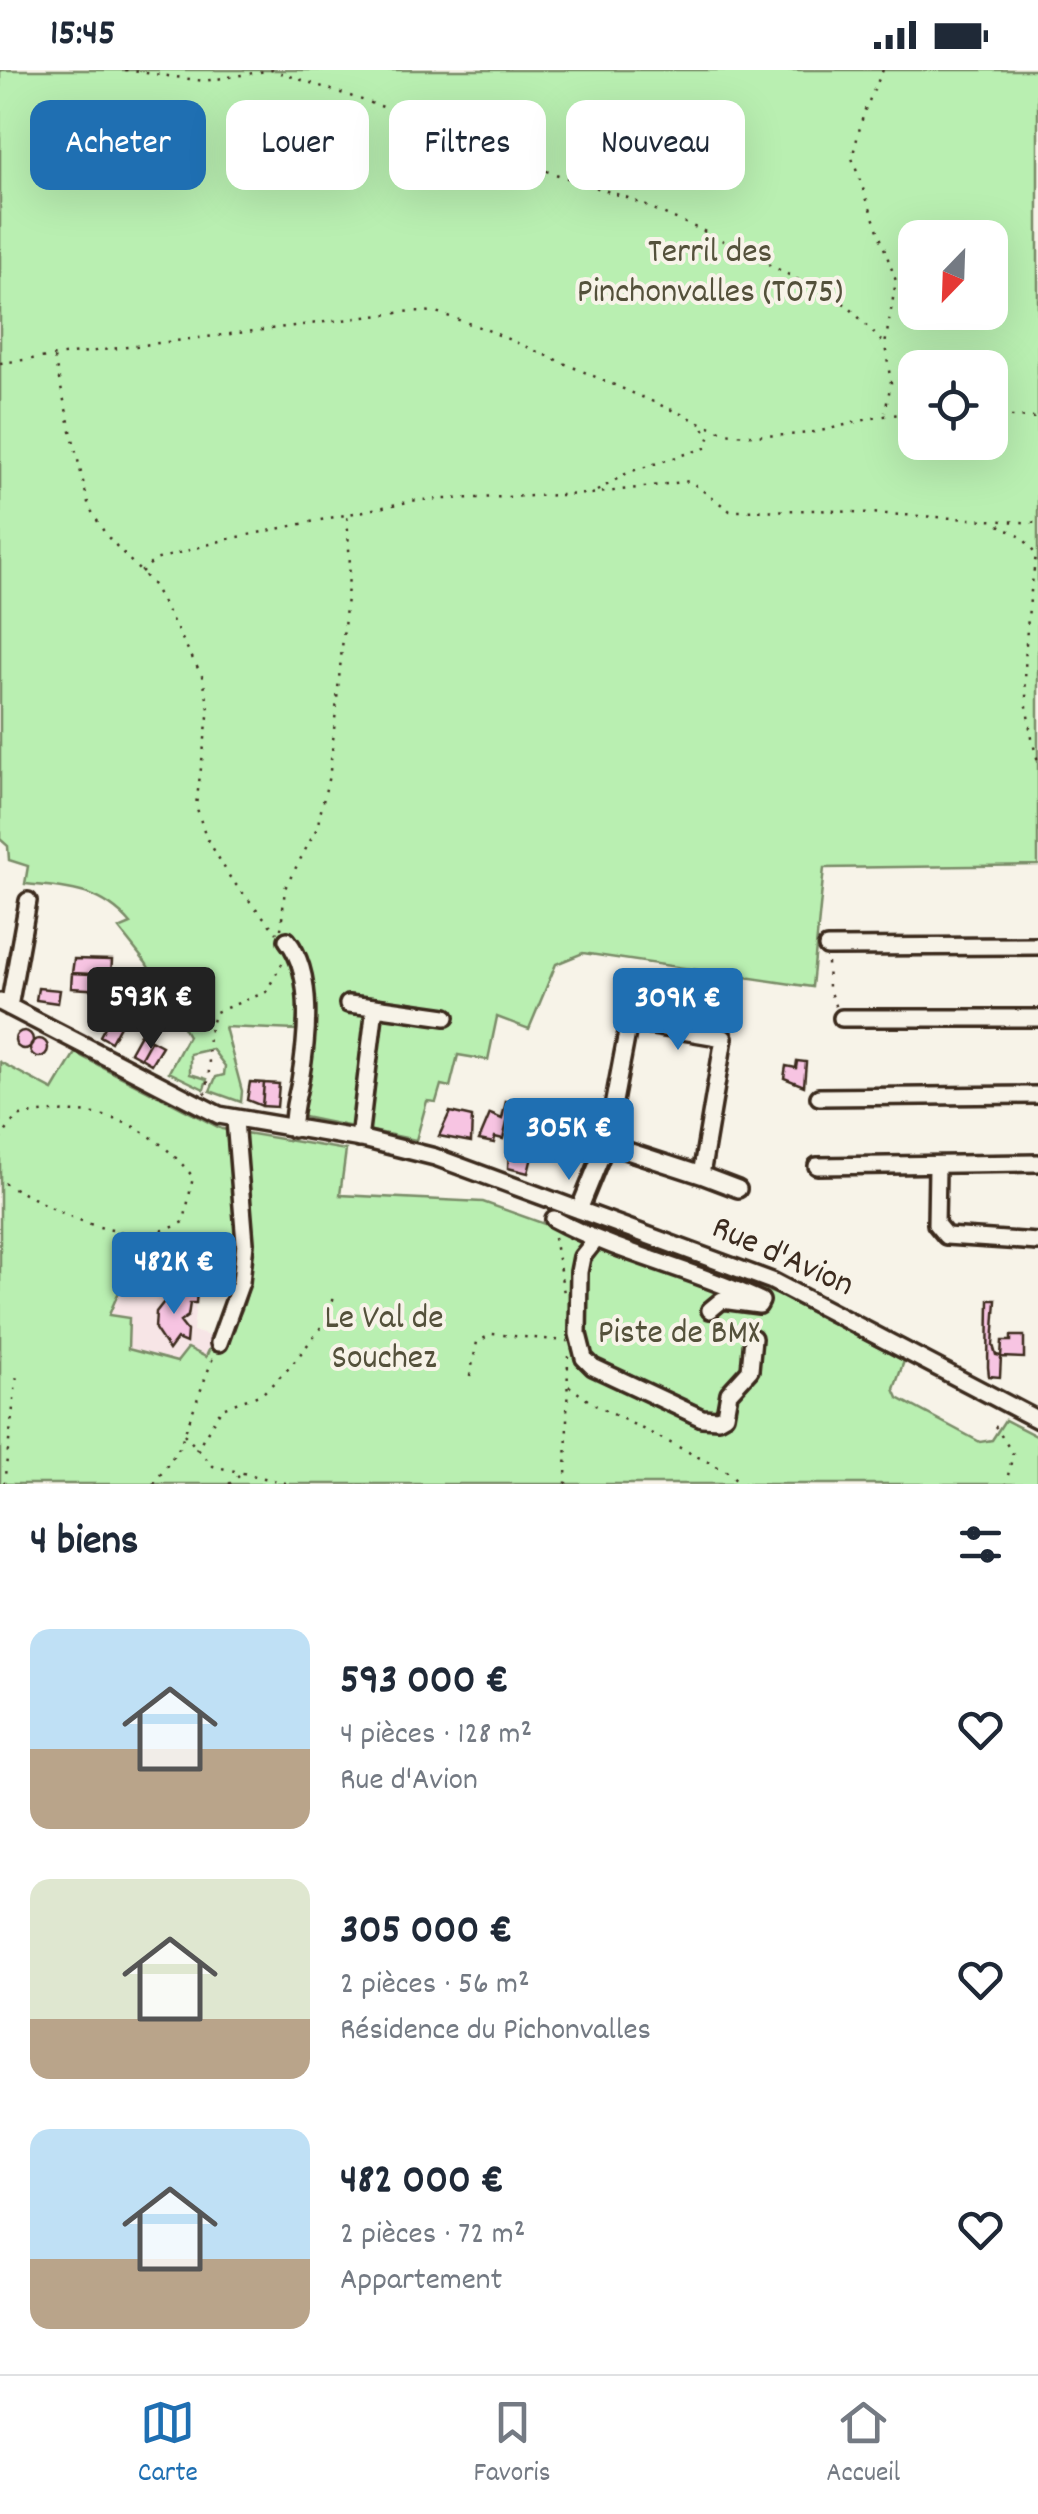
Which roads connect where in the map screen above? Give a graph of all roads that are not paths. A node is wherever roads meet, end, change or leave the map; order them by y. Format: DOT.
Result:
graph roads {
  1 [pos="28,901"];
  2 [pos="283,938"];
  3 [pos="827,946"];
  4 [pos="1038,946"];
  5 [pos="4,1004"];
  6 [pos="348,1004"];
  7 [pos="375,1007"];
  8 [pos="446,1017"];
  9 [pos="842,1018"];
  10 [pos="1038,1018"];
  11 [pos="1038,1095"];
  12 [pos="818,1097"];
  13 [pos="236,1120"];
  14 [pos="292,1128"];
  15 [pos="359,1139"];
  16 [pos="606,1144"];
  17 [pos="1038,1163"];
  18 [pos="817,1166"];
  19 [pos="937,1167"];
  20 [pos="701,1175"];
  21 [pos="738,1189"];
  22 [pos="555,1201"];
  23 [pos="579,1210"];
  24 [pos="594,1242"];
  25 [pos="1038,1242"];
  26 [pos="710,1310"];
  27 [pos="204,1324"];
  28 [pos="753,1338"];
  29 [pos="1038,1420"];
  1 -- 5 [label="street"];
  2 -- 14 [label="street"];
  3 -- 4 [label="street"];
  5 -- 13 [label="street, Rue d'Avion"];
  6 -- 7 [label="street"];
  7 -- 8 [label="street"];
  7 -- 15 [label="street"];
  9 -- 10 [label="street"];
  11 -- 12 [label="street"];
  13 -- 14 [label="street, Rue d'Avion"];
  13 -- 27 [label="street"];
  14 -- 15 [label="street, Rue d'Avion"];
  15 -- 22 [label="street, Rue d'Avion"];
  16 -- 20 [label="street"];
  16 -- 20 [label="street"];
  16 -- 23 [label="street"];
  17 -- 19 [label="street"];
  18 -- 19 [label="street"];
  19 -- 25 [label="street"];
  20 -- 21 [label="street"];
  22 -- 23 [label="street, Rue d'Avion"];
  22 -- 24 [label="street"];
  23 -- 29 [label="street, Rue d'Avion"];
  24 -- 26 [label="street"];
  24 -- 28 [label="street"];
}
